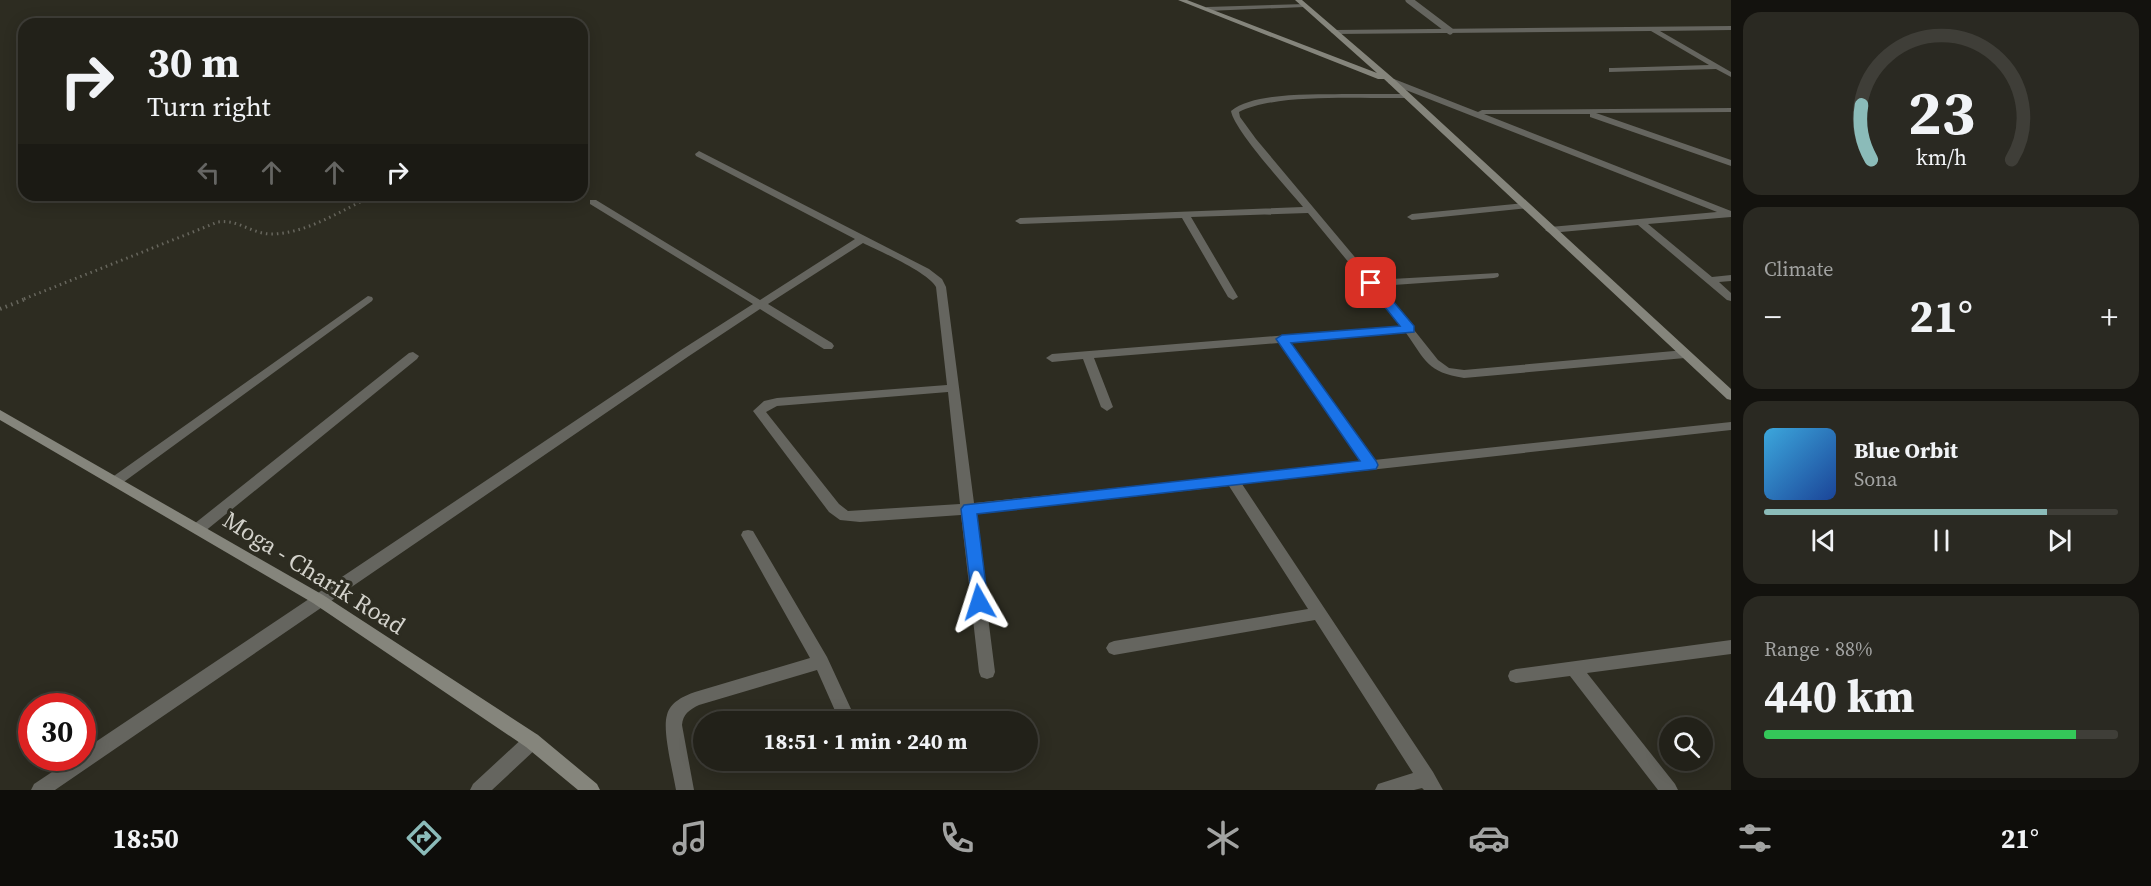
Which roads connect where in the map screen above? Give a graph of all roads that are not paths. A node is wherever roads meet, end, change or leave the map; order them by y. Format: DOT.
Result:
graph roads {
  1 [pos="1181,0"];
  2 [pos="1409,0"];
  3 [pos="1301,3"];
  4 [pos="1207,9"];
  5 [pos="1731,28"];
  6 [pos="1653,29"];
  7 [pos="1450,31"];
  8 [pos="1334,32"];
  9 [pos="1717,67"];
  10 [pos="1612,70"];
  11 [pos="1731,75"];
  12 [pos="1391,81"];
  13 [pos="1404,96"];
  14 [pos="1731,110"];
  15 [pos="1583,111"];
  16 [pos="1475,112"];
  17 [pos="699,154"];
  18 [pos="1731,163"];
  19 [pos="593,202"];
  20 [pos="1524,206"];
  21 [pos="1311,210"];
  22 [pos="1730,214"];
  23 [pos="1185,215"];
  24 [pos="1412,217"];
  25 [pos="1020,221"];
  26 [pos="1640,222"];
  27 [pos="1550,230"];
  28 [pos="863,238"];
  29 [pos="1494,275"];
  30 [pos="1731,278"];
  31 [pos="1710,280"];
  32 [pos="1371,283"];
  33 [pos="1233,297"];
  34 [pos="368,298"];
  35 [pos="1731,298"];
  36 [pos="759,303"];
  37 [pos="1409,329"];
  38 [pos="1282,339"];
  39 [pos="828,346"];
  40 [pos="1685,354"];
  41 [pos="1087,355"];
  42 [pos="413,356"];
  43 [pos="1052,357"];
  44 [pos="954,388"];
  45 [pos="1731,396"];
  46 [pos="1107,407"];
  47 [pos="0,414"];
  48 [pos="1731,426"];
  49 [pos="1370,465"];
  50 [pos="116,480"];
  51 [pos="1232,480"];
  52 [pos="969,509"];
  53 [pos="199,528"];
  54 [pos="748,534"];
  55 [pos="318,599"];
  56 [pos="1318,613"];
  57 [pos="1731,647"];
  58 [pos="1114,648"];
  59 [pos="821,662"];
  60 [pos="1573,668"];
  61 [pos="987,672"];
  62 [pos="1516,676"];
  63 [pos="844,711"];
  64 [pos="532,741"];
  65 [pos="1430,784"];
  66 [pos="40,790"];
  67 [pos="479,790"];
  68 [pos="591,790"];
  69 [pos="685,790"];
  70 [pos="1384,790"];
  71 [pos="1669,790"];
  1 -- 4 [label="street"];
  2 -- 7 [label="lane"];
  3 -- 4 [label="street"];
  3 -- 8 [label="street"];
  4 -- 12 [label="street"];
  5 -- 6 [label="street"];
  6 -- 7 [label="street"];
  6 -- 9 [label="street"];
  7 -- 8 [label="street"];
  8 -- 12 [label="street"];
  9 -- 10 [label="street"];
  9 -- 11 [label="street"];
  12 -- 13 [label="street"];
  12 -- 16 [label="street"];
  13 -- 20 [label="street"];
  13 -- 21 [label="street"];
  14 -- 15 [label="street"];
  15 -- 16 [label="street"];
  15 -- 18 [label="street"];
  16 -- 22 [label="street"];
  17 -- 28 [label="street"];
  19 -- 36 [label="street"];
  20 -- 24 [label="street"];
  20 -- 27 [label="street"];
  21 -- 23 [label="street"];
  21 -- 32 [label="street"];
  22 -- 26 [label="street"];
  23 -- 25 [label="street"];
  23 -- 33 [label="street"];
  26 -- 27 [label="street"];
  26 -- 31 [label="street"];
  27 -- 40 [label="street"];
  28 -- 36 [label="street"];
  28 -- 44 [label="street"];
  29 -- 32 [label="street"];
  30 -- 31 [label="street"];
  31 -- 35 [label="street"];
  32 -- 37 [label="street"];
  34 -- 50 [label="street"];
  36 -- 39 [label="street"];
  36 -- 55 [label="street"];
  37 -- 38 [label="street"];
  37 -- 40 [label="street"];
  38 -- 41 [label="street"];
  38 -- 49 [label="street"];
  40 -- 45 [label="street"];
  41 -- 43 [label="street"];
  41 -- 46 [label="street"];
  42 -- 53 [label="street"];
  44 -- 52 [label="street"];
  44 -- 52 [label="street"];
  47 -- 50 [label="street, Moga - Charik Road"];
  48 -- 49 [label="street"];
  49 -- 51 [label="street"];
  50 -- 53 [label="street, Moga - Charik Road"];
  51 -- 52 [label="street"];
  51 -- 56 [label="street"];
  52 -- 61 [label="street"];
  53 -- 55 [label="street, Moga - Charik Road"];
  54 -- 59 [label="street"];
  55 -- 64 [label="street, Moga - Charik Road"];
  55 -- 66 [label="street"];
  56 -- 58 [label="street"];
  56 -- 65 [label="street"];
  57 -- 60 [label="street"];
  59 -- 63 [label="street"];
  59 -- 69 [label="street"];
  60 -- 62 [label="street"];
  60 -- 71 [label="street"];
  64 -- 67 [label="street"];
  64 -- 68 [label="street, Moga - Charik Road"];
  65 -- 70 [label="street"];
}
